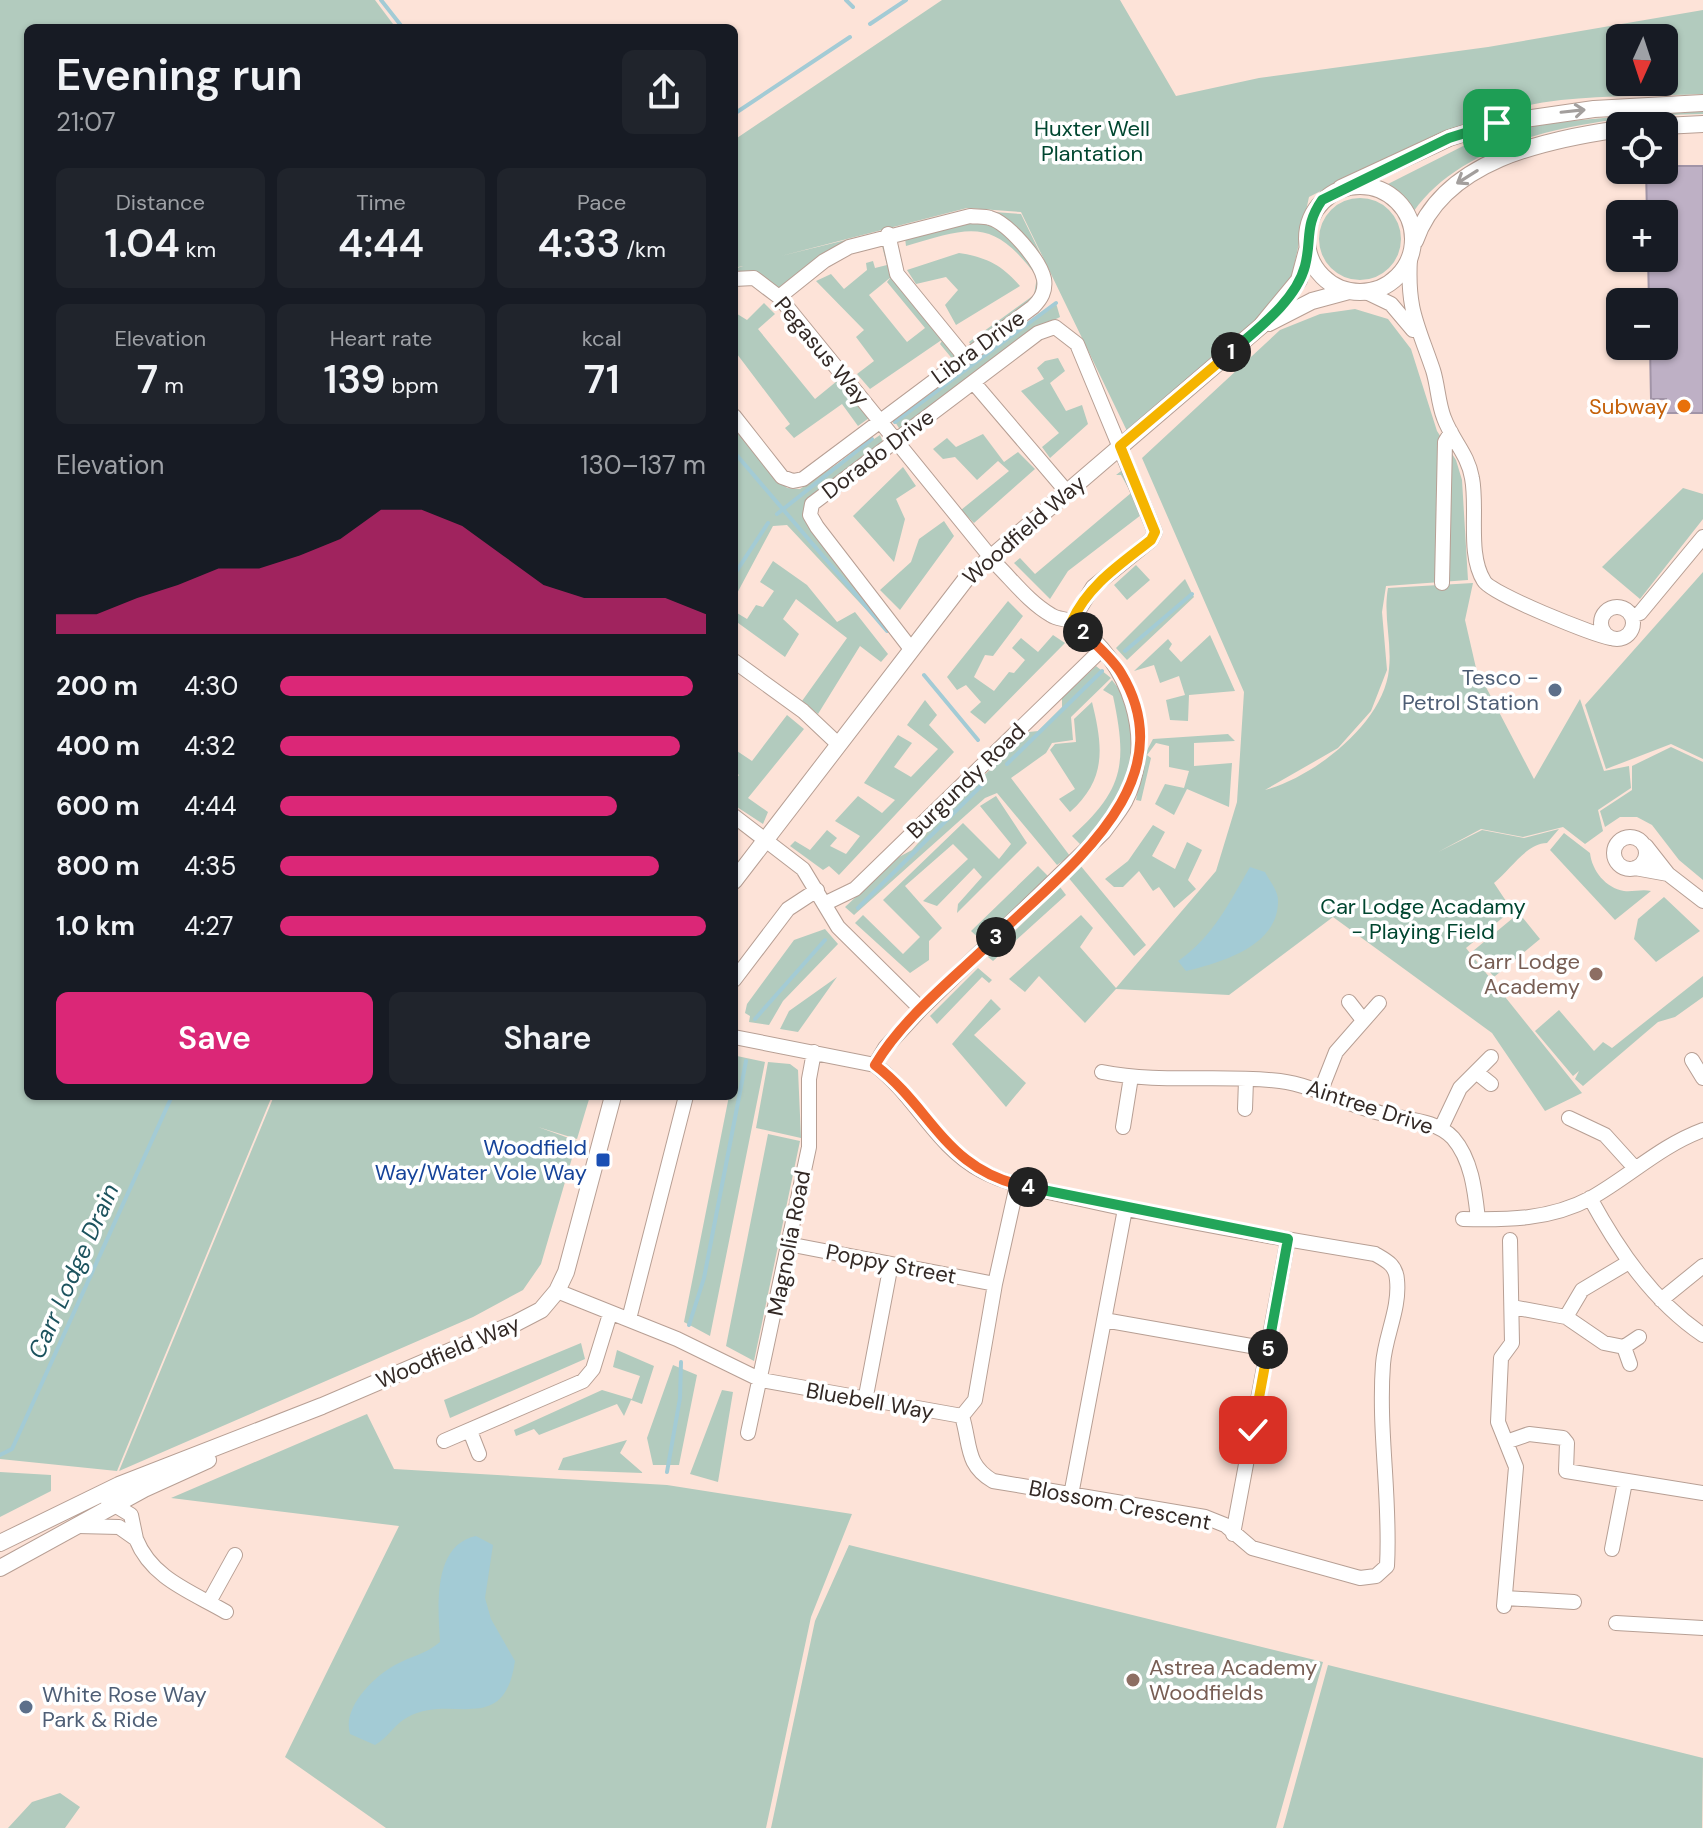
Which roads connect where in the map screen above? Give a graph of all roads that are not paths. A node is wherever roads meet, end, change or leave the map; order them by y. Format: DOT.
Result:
graph roads {
  1 [pos="1703,103"];
  2 [pos="1703,124"];
  3 [pos="1678,125"];
  4 [pos="1606,132"];
  5 [pos="1341,188"];
  6 [pos="888,234"];
  7 [pos="1307,250"];
  8 [pos="1411,255"];
  9 [pos="738,279"];
  10 [pos="1357,292"];
  11 [pos="779,297"];
  12 [pos="1261,326"];
  13 [pos="1422,344"];
  14 [pos="964,356"];
  15 [pos="974,383"];
  16 [pos="879,419"];
  17 [pos="738,421"];
  18 [pos="1451,432"];
  19 [pos="895,439"];
  20 [pos="1120,446"];
  21 [pos="1067,492"];
  22 [pos="1703,537"];
  23 [pos="990,556"];
  24 [pos="1442,583"];
  25 [pos="1603,614"];
  26 [pos="1632,616"];
  27 [pos="1072,621"];
  28 [pos="1577,625"];
  29 [pos="1611,638"];
  30 [pos="911,649"];
  31 [pos="1101,650"];
  32 [pos="738,664"];
  33 [pos="838,744"];
  34 [pos="738,819"];
  35 [pos="767,839"];
  36 [pos="1646,846"];
  37 [pos="1635,868"];
  38 [pos="1668,874"];
  39 [pos="738,876"];
  40 [pos="821,897"];
  41 [pos="1703,901"];
  42 [pos="738,975"];
  43 [pos="1349,1002"];
  44 [pos="1379,1003"];
  45 [pos="921,1009"];
  46 [pos="1363,1020"];
  47 [pos="738,1038"];
  48 [pos="814,1052"];
  49 [pos="1491,1057"];
  50 [pos="1692,1060"];
  51 [pos="875,1065"];
  52 [pos="1102,1072"];
  53 [pos="1476,1072"];
  54 [pos="1131,1077"];
  55 [pos="1703,1078"];
  56 [pos="1246,1080"];
  57 [pos="1491,1084"];
  58 [pos="1321,1090"];
  59 [pos="612,1100"];
  60 [pos="685,1100"];
  61 [pos="1245,1109"];
  62 [pos="1569,1118"];
  63 [pos="1123,1127"];
  64 [pos="1441,1128"];
  65 [pos="1703,1130"];
  66 [pos="1634,1167"];
  67 [pos="1017,1185"];
  68 [pos="1590,1198"];
  69 [pos="1125,1209"];
  70 [pos="1288,1239"];
  71 [pos="1510,1240"];
  72 [pos="788,1244"];
  73 [pos="1629,1262"];
  74 [pos="891,1264"];
  75 [pos="1703,1266"];
  76 [pos="995,1284"];
  77 [pos="557,1291"];
  78 [pos="1661,1300"];
  79 [pos="1512,1307"];
  80 [pos="610,1314"];
  81 [pos="1566,1317"];
  82 [pos="629,1319"];
  83 [pos="1104,1320"];
  84 [pos="1703,1335"];
  85 [pos="1639,1337"];
  86 [pos="1624,1347"];
  87 [pos="1268,1349"];
  88 [pos="1630,1364"];
  89 [pos="761,1380"];
  90 [pos="865,1401"];
  91 [pos="322,1406"];
  92 [pos="962,1416"];
  93 [pos="470,1431"];
  94 [pos="748,1433"];
  95 [pos="444,1441"];
  96 [pos="1506,1442"];
  97 [pos="479,1454"];
  98 [pos="1625,1482"];
  99 [pos="1703,1493"];
  100 [pos="1071,1495"];
  101 [pos="84,1502"];
  102 [pos="118,1504"];
  103 [pos="77,1526"];
  104 [pos="1233,1534"];
  105 [pos="136,1539"];
  106 [pos="0,1543"];
  107 [pos="1612,1549"];
  108 [pos="235,1555"];
  109 [pos="0,1568"];
  110 [pos="1574,1602"];
  111 [pos="1616,1623"];
  112 [pos="1703,1628"];
  5 -- 1 [label="street, one-way"];
  2 -- 3 [label="street"];
  4 -- 8 [label="street, one-way"];
  5 -- 7 [label="street"];
  5 -- 8 [label="street"];
  6 -- 11 [label="street, Libra Drive"];
  6 -- 14 [label="street"];
  6 -- 14 [label="street, Libra Drive"];
  7 -- 10 [label="street"];
  7 -- 12 [label="street, Woodfield Way"];
  8 -- 10 [label="street"];
  8 -- 13 [label="street"];
  9 -- 11 [label="street, Pegasus Way"];
  10 -- 12 [label="street, Woodfield Way"];
  10 -- 13 [label="street"];
  11 -- 16 [label="street, Pegasus Way"];
  12 -- 20 [label="street, Woodfield Way"];
  13 -- 18 [label="street"];
  14 -- 16 [label="street, Libra Drive"];
  15 -- 19 [label="street, Dorado Drive"];
  15 -- 20 [label="street, Dorado Drive"];
  15 -- 21 [label="street"];
  16 -- 17 [label="street, Libra Drive"];
  16 -- 19 [label="street, Pegasus Way"];
  18 -- 24 [label="street"];
  18 -- 28 [label="street"];
  19 -- 23 [label="street, Pegasus Way"];
  19 -- 30 [label="street, Dorado Drive"];
  20 -- 21 [label="street, Woodfield Way"];
  20 -- 27 [label="street"];
  21 -- 23 [label="street, Woodfield Way"];
  22 -- 26 [label="street"];
  23 -- 27 [label="street, Pegasus Way"];
  23 -- 30 [label="street, Woodfield Way"];
  25 -- 26 [label="street"];
  25 -- 28 [label="street"];
  25 -- 29 [label="street"];
  26 -- 29 [label="street"];
  27 -- 31 [label="street"];
  28 -- 29 [label="street"];
  30 -- 33 [label="street, Woodfield Way"];
  31 -- 40 [label="street, Burgundy Road"];
  31 -- 45 [label="street"];
  32 -- 33 [label="street"];
  33 -- 35 [label="street, Woodfield Way"];
  34 -- 35 [label="street"];
  35 -- 39 [label="street, Woodfield Way"];
  35 -- 40 [label="street"];
  36 -- 37 [label="street"];
  36 -- 37 [label="street"];
  36 -- 38 [label="street"];
  37 -- 38 [label="street"];
  38 -- 41 [label="street"];
  40 -- 42 [label="street, Burgundy Road"];
  40 -- 45 [label="street"];
  43 -- 46 [label="street"];
  44 -- 46 [label="street"];
  45 -- 51 [label="street"];
  46 -- 58 [label="street"];
  47 -- 48 [label="street"];
  48 -- 51 [label="street"];
  48 -- 72 [label="street, Magnolia Road"];
  49 -- 53 [label="street"];
  50 -- 55 [label="street"];
  51 -- 67 [label="street, Blossom Crescent"];
  52 -- 54 [label="street, Aintree Drive"];
  53 -- 57 [label="street"];
  53 -- 64 [label="street"];
  54 -- 56 [label="street, Aintree Drive"];
  54 -- 63 [label="street"];
  56 -- 58 [label="street, Aintree Drive"];
  56 -- 61 [label="street"];
  58 -- 64 [label="street, Aintree Drive"];
  59 -- 77 [label="street"];
  60 -- 82 [label="street"];
  62 -- 66 [label="street"];
  64 -- 68 [label="street, Aintree Drive"];
  65 -- 66 [label="street"];
  66 -- 68 [label="street"];
  67 -- 69 [label="street, Blossom Crescent"];
  67 -- 76 [label="street, Bluebell Way"];
  68 -- 73 [label="street"];
  69 -- 70 [label="street, Blossom Crescent"];
  69 -- 83 [label="street"];
  70 -- 87 [label="street"];
  70 -- 104 [label="street, Blossom Crescent"];
  71 -- 79 [label="street"];
  72 -- 74 [label="street, Poppy Street"];
  72 -- 89 [label="street, Magnolia Road"];
  73 -- 78 [label="street"];
  73 -- 81 [label="street"];
  74 -- 76 [label="street, Poppy Street"];
  74 -- 90 [label="street"];
  75 -- 78 [label="street"];
  76 -- 92 [label="street, Bluebell Way"];
  77 -- 80 [label="street, Bluebell Way"];
  77 -- 91 [label="street, Woodfield Way"];
  78 -- 84 [label="street"];
  79 -- 81 [label="street"];
  79 -- 96 [label="street"];
  80 -- 82 [label="street, Bluebell Way"];
  80 -- 93 [label="street"];
  81 -- 86 [label="street"];
  82 -- 89 [label="street, Bluebell Way"];
  83 -- 87 [label="street"];
  83 -- 100 [label="street"];
  85 -- 86 [label="street"];
  86 -- 88 [label="street"];
  87 -- 104 [label="street"];
  89 -- 90 [label="street, Bluebell Way"];
  89 -- 94 [label="street, Magnolia Road"];
  90 -- 92 [label="street, Bluebell Way"];
  91 -- 101 [label="street, Woodfield Way"];
  91 -- 102 [label="street, Woodfield Way"];
  92 -- 100 [label="street, Blossom Crescent"];
  93 -- 95 [label="street"];
  93 -- 97 [label="street"];
  96 -- 98 [label="street"];
  96 -- 110 [label="street"];
  98 -- 99 [label="street"];
  98 -- 107 [label="street"];
  100 -- 104 [label="street, Blossom Crescent"];
  101 -- 102 [label="street, Woodfield Way"];
  101 -- 106 [label="street, Woodfield Way"];
  102 -- 103 [label="street, Woodfield Way"];
  102 -- 105 [label="street"];
  103 -- 105 [label="street, Woodfield Way"];
  103 -- 109 [label="street, Woodfield Way"];
  105 -- 108 [label="street"];
  111 -- 112 [label="street"];
}
